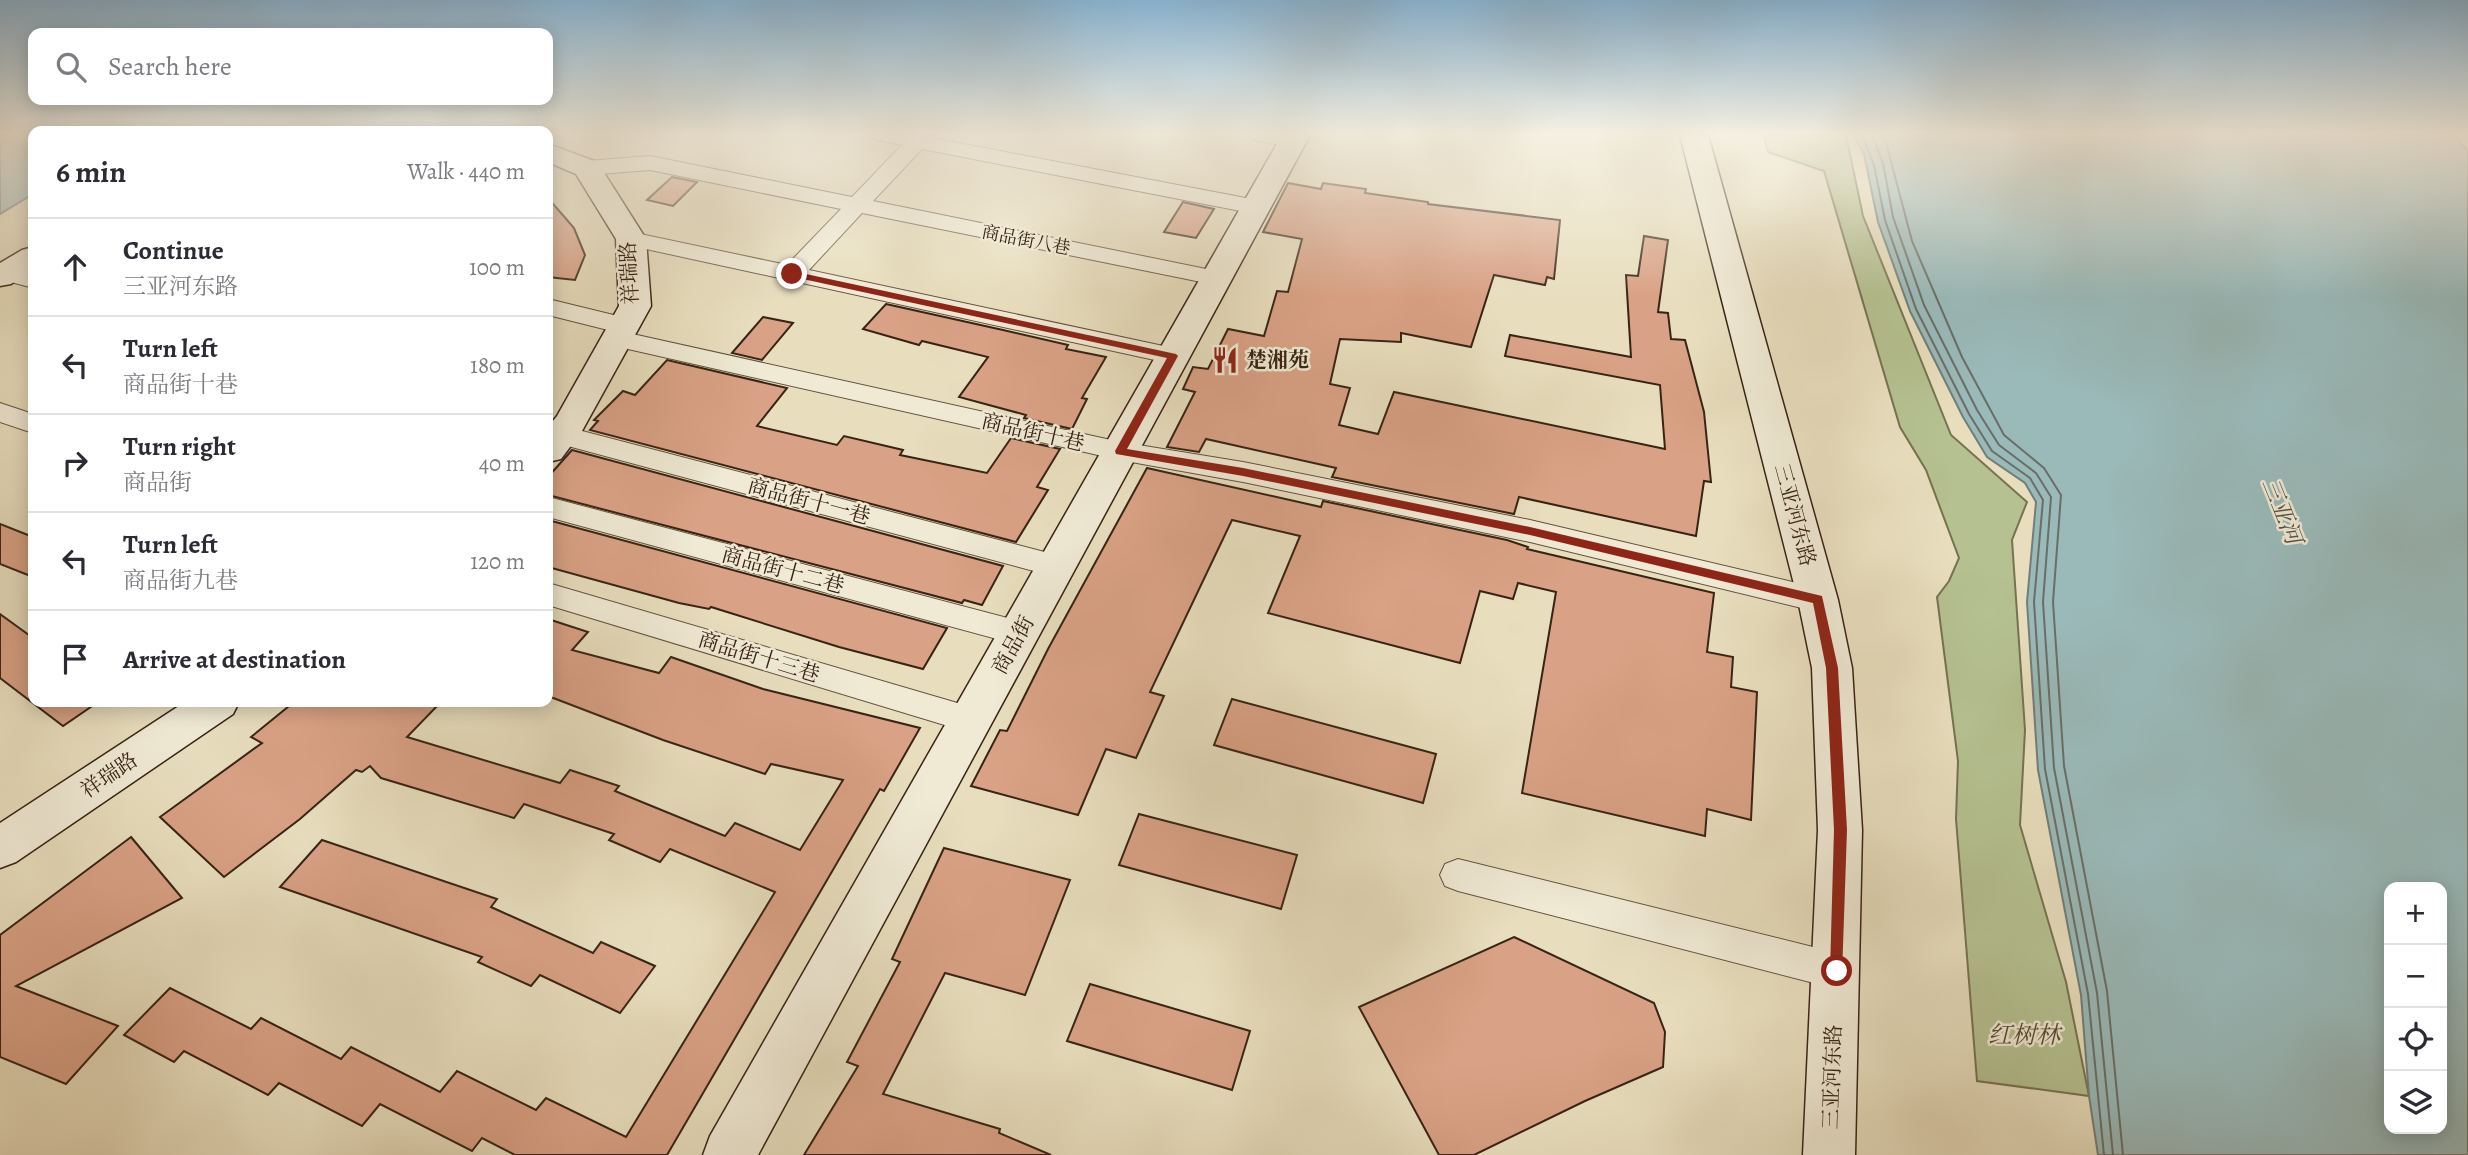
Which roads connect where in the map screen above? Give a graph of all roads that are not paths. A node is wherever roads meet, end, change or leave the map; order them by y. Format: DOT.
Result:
graph roads {
  1 [pos="600,189"];
  2 [pos="778,189"];
  3 [pos="872,189"];
  4 [pos="1168,189"];
  5 [pos="1263,189"];
  6 [pos="1708,189"];
  7 [pos="857,205"];
  8 [pos="1256,207"];
  9 [pos="631,239"];
  10 [pos="28,261"];
  11 [pos="792,274"];
  12 [pos="13,277"];
  13 [pos="1216,278"];
  14 [pos="553,309"];
  15 [pos="622,333"];
  16 [pos="1173,356"];
  17 [pos="0,412"];
  18 [pos="28,422"];
  19 [pos="557,431"];
  20 [pos="1120,451"];
  21 [pos="553,509"];
  22 [pos="1056,566"];
  23 [pos="553,595"];
  24 [pos="1818,600"];
  25 [pos="1019,633"];
  26 [pos="211,707"];
  27 [pos="971,720"];
  28 [pos="0,848"];
  29 [pos="1458,875"];
  30 [pos="1837,971"];
  31 [pos="729,1155"];
  32 [pos="1829,1155"];
  1 -- 9 [label="street, 祥瑞路"];
  2 -- 7 [label="street, 商品街八巷"];
  3 -- 7 [label="street"];
  4 -- 8 [label="street"];
  5 -- 8 [label="street, 商品街"];
  6 -- 24 [label="street, 三亚河东路"];
  7 -- 11 [label="street"];
  7 -- 13 [label="street, 商品街八巷"];
  8 -- 13 [label="street, 商品街"];
  9 -- 11 [label="street"];
  9 -- 15 [label="street, 祥瑞路"];
  10 -- 12 [label="street"];
  11 -- 16 [label="street"];
  13 -- 16 [label="street, 商品街"];
  14 -- 15 [label="street, 商品街十巷"];
  15 -- 19 [label="street, 祥瑞路"];
  15 -- 20 [label="street, 商品街十巷"];
  16 -- 20 [label="street, 商品街"];
  17 -- 18 [label="street"];
  19 -- 22 [label="street, 商品街十一巷"];
  20 -- 22 [label="street, 商品街"];
  20 -- 24 [label="street, 商品街十巷"];
  21 -- 25 [label="street, 商品街十二巷"];
  22 -- 25 [label="street, 商品街"];
  23 -- 27 [label="street, 商品街十三巷"];
  24 -- 30 [label="street, 三亚河东路"];
  25 -- 27 [label="street, 商品街"];
  26 -- 28 [label="street, 祥瑞路"];
  27 -- 31 [label="street, 商品街"];
  29 -- 30 [label="street"];
  30 -- 32 [label="street, 三亚河东路"];
}
